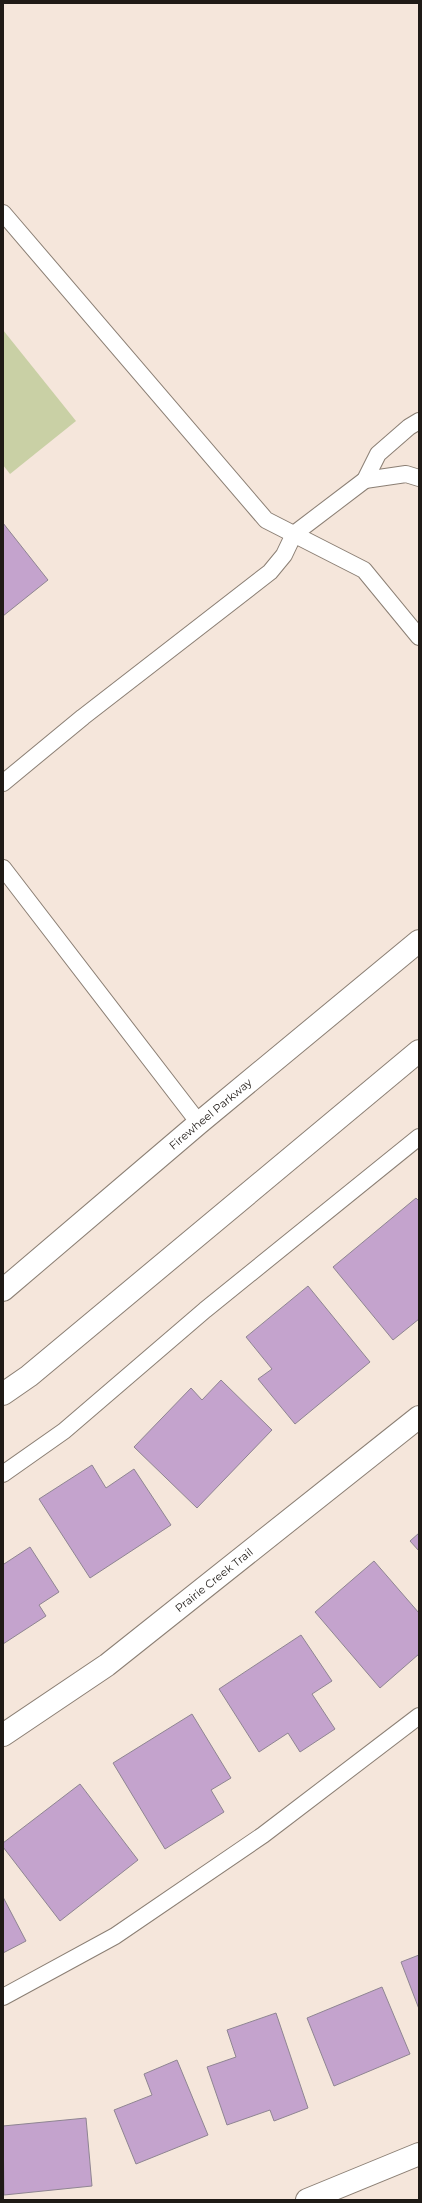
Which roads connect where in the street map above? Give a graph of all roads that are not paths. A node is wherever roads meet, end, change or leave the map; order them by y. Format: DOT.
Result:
graph roads {
  1 [pos="3,214"];
  2 [pos="419,421"];
  3 [pos="419,478"];
  4 [pos="365,480"];
  5 [pos="294,534"];
  6 [pos="419,637"];
  7 [pos="3,783"];
  8 [pos="3,868"];
  9 [pos="419,941"];
  10 [pos="419,1051"];
  11 [pos="199,1123"];
  12 [pos="419,1137"];
  13 [pos="3,1290"];
  14 [pos="3,1394"];
  15 [pos="419,1417"];
  16 [pos="3,1474"];
  17 [pos="417,1722"];
  18 [pos="3,1735"];
  19 [pos="3,1997"];
  20 [pos="419,2154"];
  21 [pos="307,2200"];
  1 -- 5 [label="lane"];
  2 -- 4 [label="lane"];
  3 -- 4 [label="lane"];
  4 -- 5 [label="lane"];
  5 -- 6 [label="lane"];
  5 -- 7 [label="lane"];
  8 -- 11 [label="lane"];
  9 -- 11 [label="main road, Firewheel Parkway"];
  10 -- 14 [label="main road"];
  11 -- 13 [label="main road, Firewheel Parkway"];
  12 -- 16 [label="lane"];
  15 -- 18 [label="main road, Prairie Creek Trail"];
  17 -- 19 [label="lane"];
  20 -- 21 [label="main road"];
}
